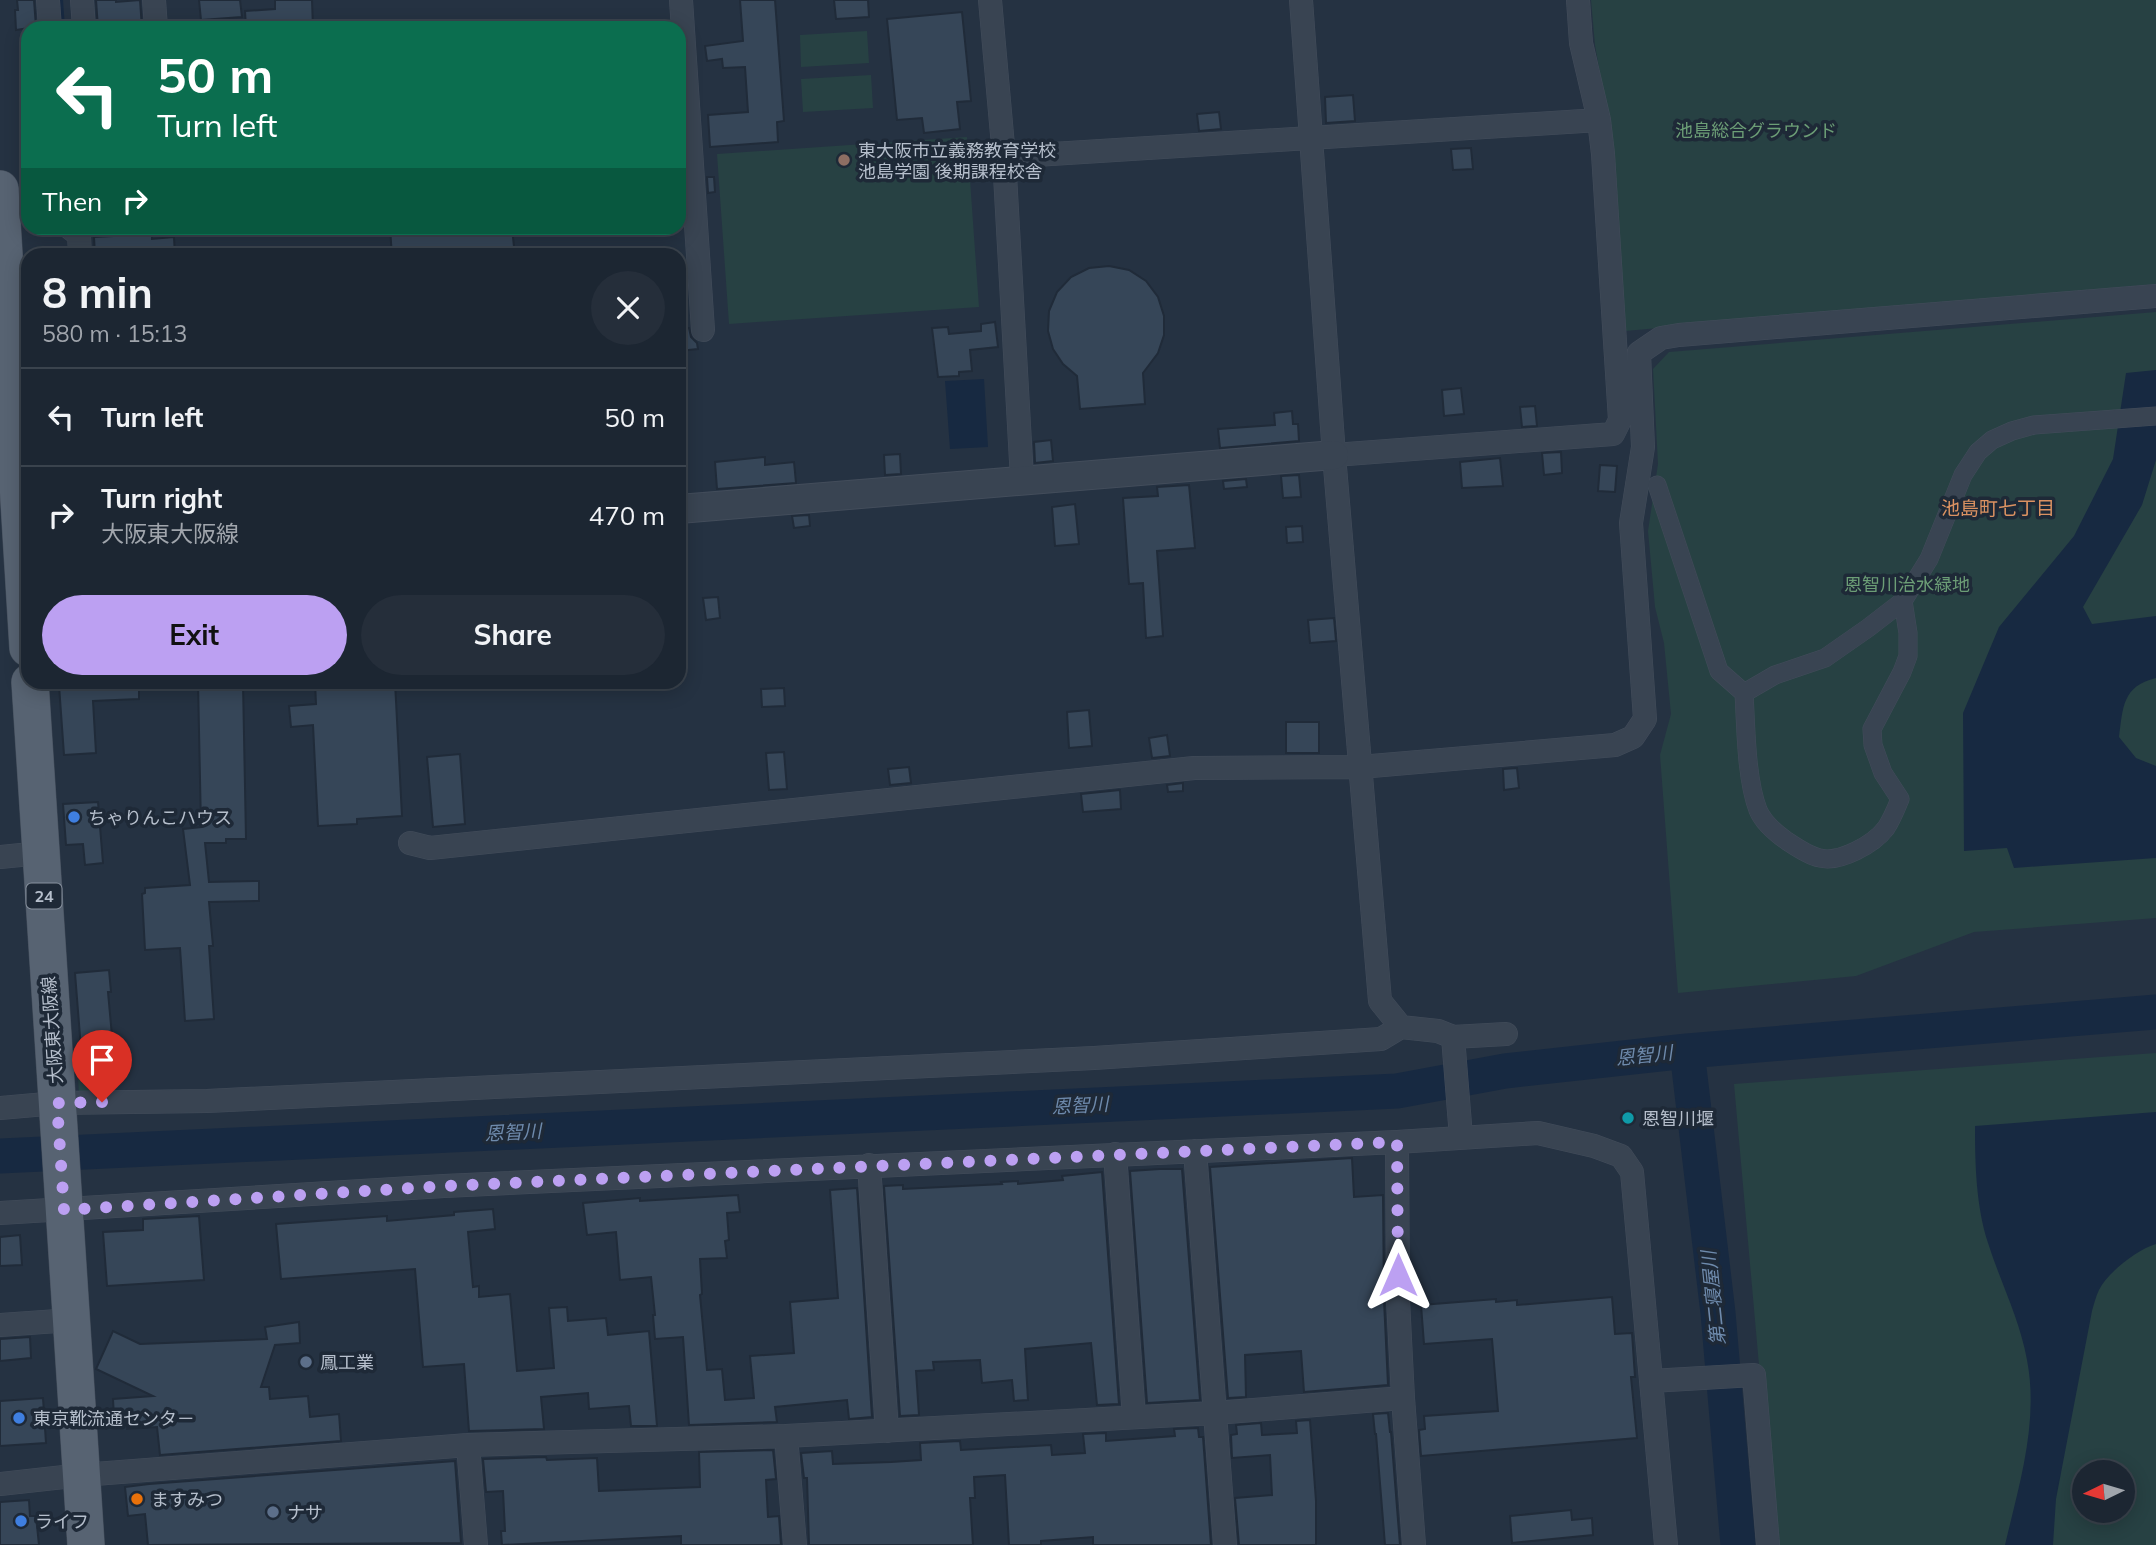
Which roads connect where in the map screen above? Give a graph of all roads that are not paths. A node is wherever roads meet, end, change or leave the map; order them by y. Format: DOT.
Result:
graph roads {
  1 [pos="48,0"];
  2 [pos="82,0"];
  3 [pos="155,0"];
  4 [pos="681,0"];
  5 [pos="990,0"];
  6 [pos="1301,0"];
  7 [pos="1578,0"];
  8 [pos="50,21"];
  9 [pos="84,21"];
  10 [pos="156,21"];
  11 [pos="682,21"];
  12 [pos="686,72"];
  13 [pos="1599,120"];
  14 [pos="1310,138"];
  15 [pos="1003,157"];
  16 [pos="0,189"];
  17 [pos="2156,296"];
  18 [pos="704,330"];
  19 [pos="1613,336"];
  20 [pos="1639,353"];
  21 [pos="2156,415"];
  22 [pos="1334,455"];
  23 [pos="1022,479"];
  24 [pos="1657,485"];
  25 [pos="686,508"];
  26 [pos="17,546"];
  27 [pos="21,583"];
  28 [pos="1903,601"];
  29 [pos="30,689"];
  30 [pos="1744,693"];
  31 [pos="1360,767"];
  32 [pos="410,843"];
  33 [pos="41,853"];
  34 [pos="0,857"];
  35 [pos="1401,1027"];
  36 [pos="1506,1034"];
  37 [pos="1453,1037"];
  38 [pos="57,1107"];
  39 [pos="0,1108"];
  40 [pos="1461,1137"];
  41 [pos="1397,1142"];
  42 [pos="1195,1151"];
  43 [pos="1115,1154"];
  44 [pos="869,1165"];
  45 [pos="64,1206"];
  46 [pos="0,1213"];
  47 [pos="72,1320"];
  48 [pos="0,1325"];
  49 [pos="1651,1381"];
  50 [pos="1403,1398"];
  51 [pos="1215,1413"];
  52 [pos="1134,1417"];
  53 [pos="887,1430"];
  54 [pos="786,1436"];
  55 [pos="468,1445"];
  56 [pos="82,1475"];
  57 [pos="0,1484"];
  58 [pos="86,1545"];
  59 [pos="476,1545"];
  60 [pos="795,1545"];
  61 [pos="1225,1545"];
  62 [pos="1414,1545"];
  63 [pos="1666,1545"];
  64 [pos="1768,1545"];
  1 -- 8 [label="street"];
  2 -- 9 [label="street"];
  3 -- 10 [label="street"];
  4 -- 11 [label="street"];
  5 -- 15 [label="street"];
  6 -- 14 [label="street"];
  7 -- 13 [label="street"];
  12 -- 18 [label="street"];
  13 -- 14 [label="street"];
  13 -- 19 [label="street"];
  14 -- 15 [label="street"];
  14 -- 22 [label="street"];
  15 -- 23 [label="street"];
  16 -- 26 [label="main road"];
  17 -- 20 [label="street"];
  19 -- 20 [label="street"];
  19 -- 22 [label="street"];
  20 -- 31 [label="street"];
  21 -- 28 [label="street"];
  22 -- 23 [label="street"];
  22 -- 31 [label="street"];
  23 -- 25 [label="street"];
  24 -- 30 [label="street"];
  26 -- 27 [label="main road"];
  28 -- 30 [label="street"];
  28 -- 30 [label="street"];
  29 -- 33 [label="main road, 大阪東大阪線 / 24"];
  31 -- 32 [label="street"];
  31 -- 35 [label="street"];
  33 -- 34 [label="street"];
  33 -- 38 [label="main road, 大阪東大阪線 / 24"];
  35 -- 37 [label="street"];
  35 -- 38 [label="street"];
  36 -- 37 [label="street"];
  37 -- 40 [label="street"];
  38 -- 39 [label="street"];
  38 -- 45 [label="main road, 大阪東大阪線 / 24"];
  40 -- 41 [label="street"];
  40 -- 49 [label="street"];
  41 -- 42 [label="street"];
  41 -- 50 [label="street"];
  42 -- 43 [label="street"];
  42 -- 51 [label="street"];
  43 -- 44 [label="street"];
  43 -- 52 [label="street"];
  44 -- 45 [label="street"];
  44 -- 53 [label="street"];
  45 -- 46 [label="street"];
  45 -- 47 [label="main road, 大阪東大阪線 / 24"];
  47 -- 48 [label="street"];
  47 -- 56 [label="main road, 大阪東大阪線 / 24"];
  49 -- 63 [label="street"];
  49 -- 64 [label="street"];
  50 -- 51 [label="street"];
  50 -- 62 [label="street"];
  51 -- 52 [label="street"];
  51 -- 61 [label="street"];
  52 -- 53 [label="street"];
  53 -- 54 [label="street"];
  54 -- 55 [label="street"];
  54 -- 60 [label="street"];
  55 -- 56 [label="street"];
  55 -- 59 [label="street"];
  56 -- 57 [label="street"];
  56 -- 58 [label="main road, 大阪東大阪線 / 24"];
}
